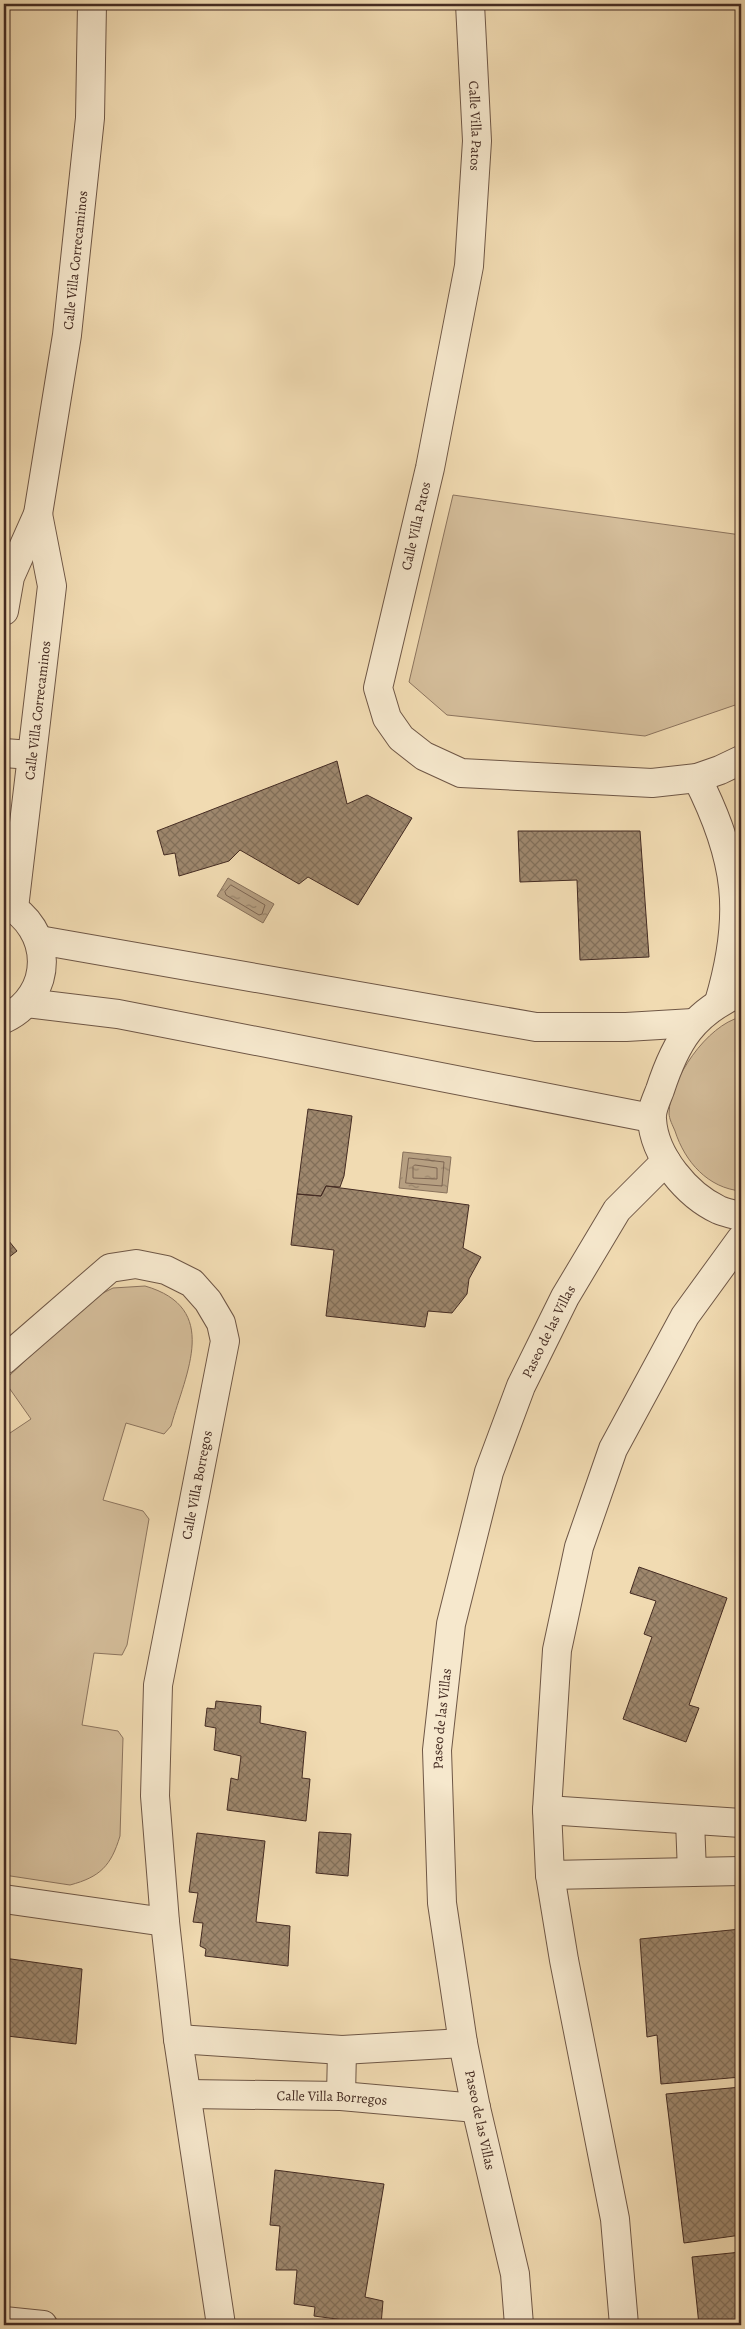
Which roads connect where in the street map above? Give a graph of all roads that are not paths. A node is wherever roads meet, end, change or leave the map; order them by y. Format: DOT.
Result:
graph roads {
  1 [pos="92,4"];
  2 [pos="470,4"];
  3 [pos="38,514"];
  4 [pos="4,611"];
  5 [pos="4,753"];
  6 [pos="31,755"];
  7 [pos="741,760"];
  8 [pos="696,778"];
  9 [pos="738,904"];
  10 [pos="9,905"];
  11 [pos="38,940"];
  12 [pos="730,997"];
  13 [pos="27,1002"];
  14 [pos="4,1019"];
  15 [pos="693,1023"];
  16 [pos="651,1118"];
  17 [pos="666,1162"];
  18 [pos="741,1216"];
  19 [pos="741,1238"];
  20 [pos="4,1360"];
  21 [pos="547,1810"];
  22 [pos="690,1821"];
  23 [pos="741,1823"];
  24 [pos="741,1871"];
  25 [pos="692,1872"];
  26 [pos="550,1875"];
  27 [pos="4,1899"];
  28 [pos="165,1922"];
  29 [pos="178,2039"];
  30 [pos="463,2043"];
  31 [pos="342,2050"];
  32 [pos="187,2094"];
  33 [pos="342,2096"];
  34 [pos="476,2108"];
  35 [pos="4,2321"];
  36 [pos="43,2325"];
  37 [pos="221,2325"];
  38 [pos="519,2325"];
  39 [pos="624,2325"];
  1 -- 3 [label="street, Calle Villa Correcaminos"];
  2 -- 8 [label="street, Calle Villa Patos"];
  3 -- 4 [label="street, Calle Villa Correcaminos"];
  3 -- 6 [label="street, Calle Villa Correcaminos"];
  5 -- 6 [label="street"];
  6 -- 10 [label="street, Calle Villa Correcaminos"];
  7 -- 8 [label="street, Calle Villa Patos"];
  8 -- 9 [label="street"];
  9 -- 12 [label="street"];
  10 -- 11 [label="street"];
  11 -- 13 [label="street"];
  11 -- 15 [label="street"];
  12 -- 15 [label="street"];
  13 -- 14 [label="street"];
  13 -- 16 [label="street"];
  15 -- 16 [label="street"];
  16 -- 17 [label="street"];
  17 -- 18 [label="street"];
  17 -- 30 [label="street, Paseo de las Villas"];
  19 -- 21 [label="street"];
  20 -- 28 [label="street, Calle Villa Borregos"];
  21 -- 22 [label="street"];
  21 -- 26 [label="street"];
  22 -- 23 [label="street"];
  22 -- 25 [label="street"];
  24 -- 25 [label="street"];
  25 -- 26 [label="street"];
  26 -- 39 [label="street"];
  27 -- 28 [label="street"];
  28 -- 29 [label="street, Calle Villa Borregos"];
  29 -- 31 [label="street"];
  29 -- 32 [label="street, Calle Villa Borregos"];
  30 -- 31 [label="street"];
  30 -- 34 [label="street, Paseo de las Villas"];
  31 -- 33 [label="street"];
  32 -- 33 [label="street, Calle Villa Borregos"];
  32 -- 37 [label="street, Calle Villa Borregos"];
  33 -- 34 [label="street, Calle Villa Borregos"];
  34 -- 38 [label="street, Paseo de las Villas"];
  35 -- 36 [label="street"];
}
